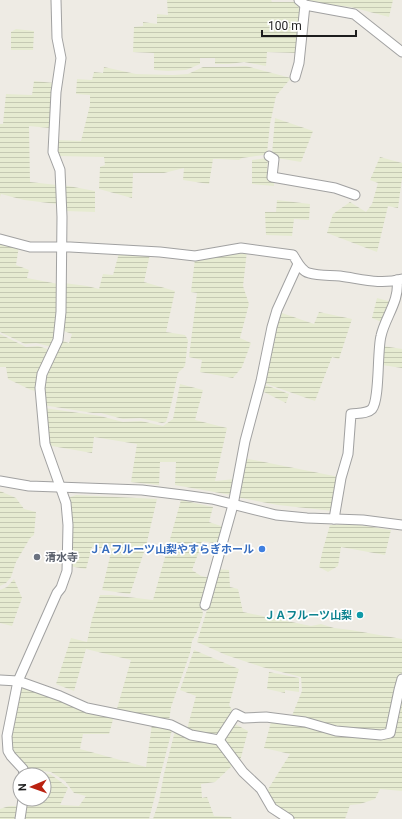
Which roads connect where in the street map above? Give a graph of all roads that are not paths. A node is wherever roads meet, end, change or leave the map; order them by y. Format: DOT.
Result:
graph roads {
  1 [pos="56,0"];
  2 [pos="302,3"];
  3 [pos="402,52"];
  4 [pos="295,77"];
  5 [pos="269,156"];
  6 [pos="355,195"];
  7 [pos="0,239"];
  8 [pos="62,247"];
  9 [pos="298,264"];
  10 [pos="400,280"];
  11 [pos="0,481"];
  12 [pos="61,487"];
  13 [pos="233,505"];
  14 [pos="334,518"];
  15 [pos="402,525"];
  16 [pos="206,605"];
  17 [pos="402,679"];
  18 [pos="0,680"];
  19 [pos="18,681"];
  20 [pos="219,740"];
  21 [pos="21,767"];
  22 [pos="22,807"];
  23 [pos="20,819"];
  24 [pos="289,819"];
  1 -- 8 [label="street"];
  2 -- 3 [label="street"];
  2 -- 4 [label="street"];
  5 -- 6 [label="street"];
  7 -- 8 [label="street"];
  8 -- 9 [label="street"];
  8 -- 12 [label="street"];
  9 -- 10 [label="street"];
  9 -- 13 [label="street"];
  10 -- 14 [label="street"];
  11 -- 12 [label="street"];
  12 -- 13 [label="street"];
  12 -- 19 [label="street"];
  13 -- 14 [label="street"];
  13 -- 16 [label="street"];
  14 -- 15 [label="street"];
  17 -- 20 [label="street"];
  18 -- 19 [label="street"];
  19 -- 20 [label="street"];
  19 -- 21 [label="street"];
  20 -- 24 [label="street"];
  22 -- 23 [label="street"];
}
